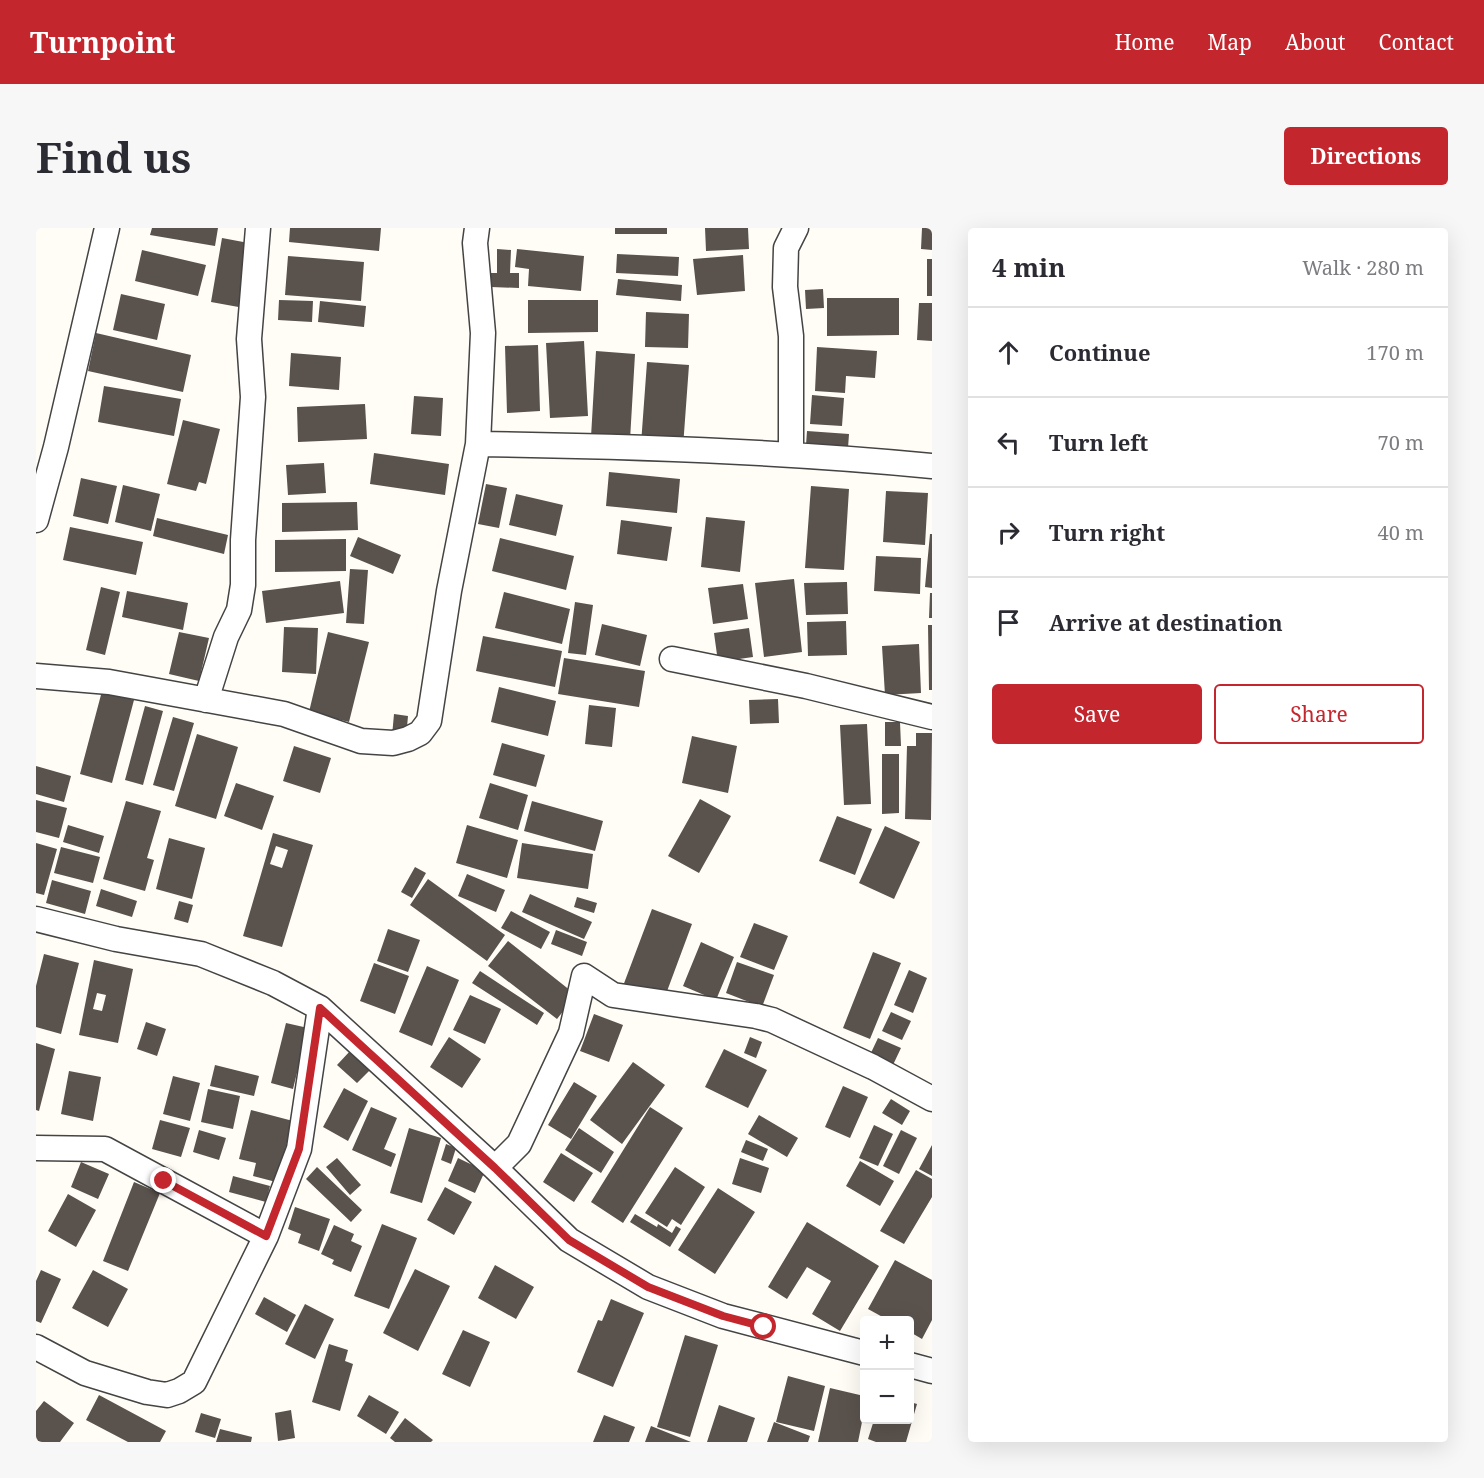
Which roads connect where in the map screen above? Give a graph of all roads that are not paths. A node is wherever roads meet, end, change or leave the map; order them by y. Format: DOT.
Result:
graph roads {
  1 [pos="107,228"];
  2 [pos="258,228"];
  3 [pos="477,228"];
  4 [pos="796,228"];
  5 [pos="478,444"];
  6 [pos="790,455"];
  7 [pos="932,466"];
  8 [pos="36,520"];
  9 [pos="672,659"];
  10 [pos="36,676"];
  11 [pos="206,700"];
  12 [pos="932,717"];
  13 [pos="36,919"];
  14 [pos="320,1008"];
  15 [pos="932,1099"];
  16 [pos="36,1148"];
  17 [pos="495,1168"];
  18 [pos="266,1236"];
  19 [pos="36,1347"];
  20 [pos="860,1352"];
  21 [pos="914,1366"];
  22 [pos="932,1371"];
  1 -- 8 [label="street"];
  2 -- 11 [label="street"];
  3 -- 5 [label="street"];
  4 -- 6 [label="street"];
  5 -- 6 [label="street"];
  5 -- 11 [label="street"];
  6 -- 7 [label="street"];
  9 -- 12 [label="street"];
  10 -- 11 [label="street"];
  13 -- 14 [label="street"];
  14 -- 17 [label="street"];
  14 -- 18 [label="street"];
  15 -- 17 [label="street"];
  16 -- 18 [label="street"];
  17 -- 20 [label="street"];
  18 -- 19 [label="street"];
  21 -- 22 [label="street"];
}
